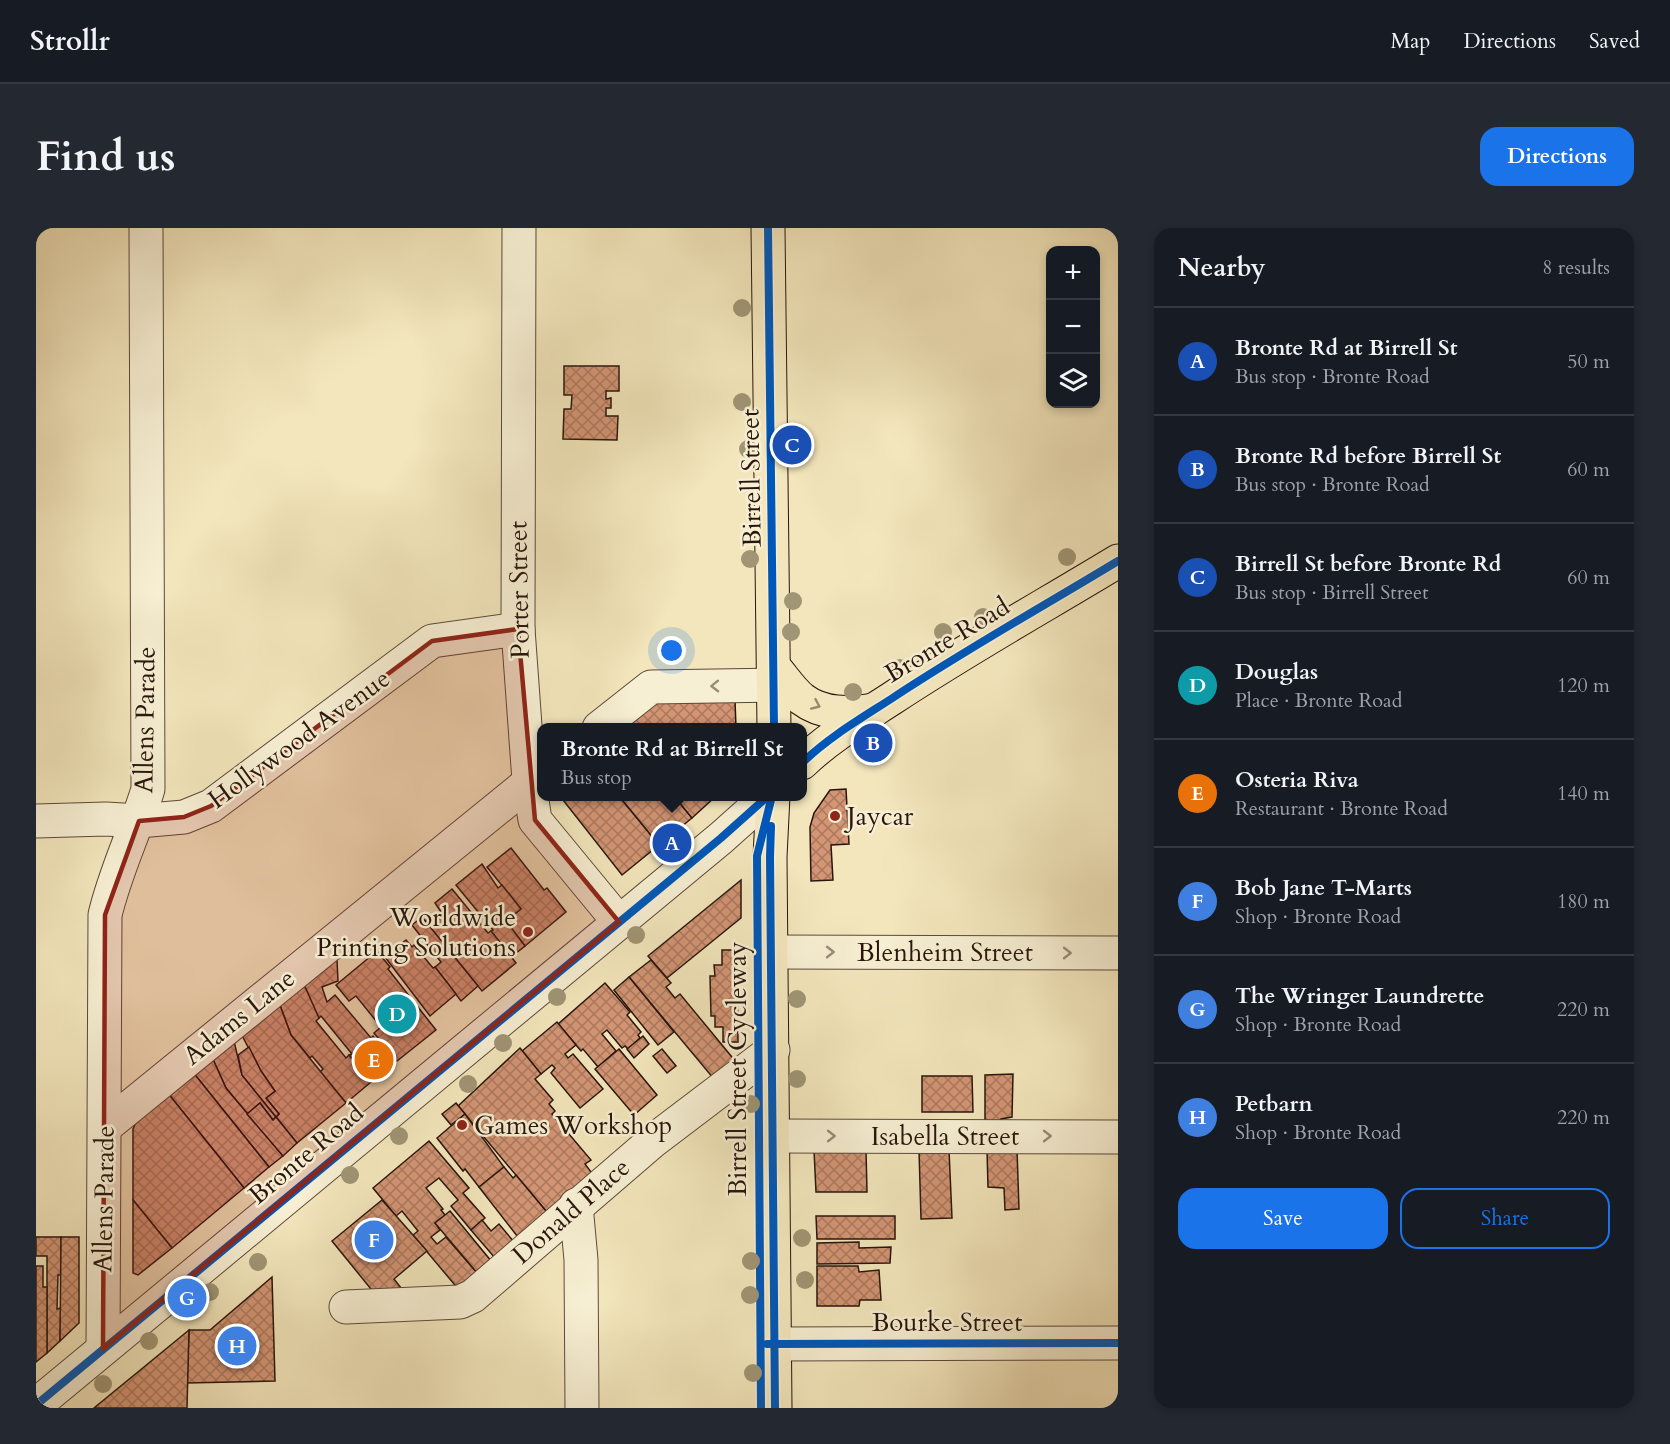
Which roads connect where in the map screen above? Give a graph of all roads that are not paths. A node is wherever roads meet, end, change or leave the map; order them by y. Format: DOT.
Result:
graph roads {
  1 [pos="146,228"];
  2 [pos="519,228"];
  3 [pos="768,228"];
  4 [pos="1118,561"];
  5 [pos="518,629"];
  6 [pos="774,676"];
  7 [pos="874,710"];
  8 [pos="605,723"];
  9 [pos="774,723"];
  10 [pos="807,758"];
  11 [pos="535,777"];
  12 [pos="762,801"];
  13 [pos="773,801"];
  14 [pos="36,820"];
  15 [pos="139,821"];
  16 [pos="619,922"];
  17 [pos="772,952"];
  18 [pos="1118,953"];
  19 [pos="772,1050"];
  20 [pos="105,1127"];
  21 [pos="773,1136"];
  22 [pos="1118,1137"];
  23 [pos="576,1205"];
  24 [pos="346,1307"];
  25 [pos="1118,1343"];
  26 [pos="775,1344"];
  27 [pos="103,1349"];
  28 [pos="36,1405"];
  29 [pos="582,1408"];
  30 [pos="775,1408"];
  1 -- 15 [label="street, Allens Parade"];
  2 -- 5 [label="street, Porter Street"];
  3 -- 6 [label="main road, Birrell Street"];
  4 -- 7 [label="main road, Bronte Road"];
  5 -- 11 [label="street, Porter Street"];
  5 -- 15 [label="street, Hollywood Avenue"];
  6 -- 7 [label="main road, one-way"];
  6 -- 8 [label="street, one-way"];
  6 -- 9 [label="main road, Birrell Street"];
  7 -- 10 [label="main road, Bronte Road"];
  11 -- 16 [label="street, Porter Street"];
  11 -- 20 [label="street, Adams Lane"];
  12 -- 16 [label="street, Bronte Road"];
  13 -- 17 [label="main road"];
  14 -- 15 [label="street, Hollywood Avenue"];
  15 -- 20 [label="street, Allens Parade"];
  16 -- 27 [label="street, Bronte Road"];
  17 -- 18 [label="street, Blenheim Street, one-way"];
  17 -- 19 [label="main road"];
  19 -- 21 [label="main road"];
  19 -- 23 [label="street, Donald Place"];
  20 -- 27 [label="street, Allens Parade"];
  21 -- 22 [label="street, Isabella Street, one-way"];
  21 -- 26 [label="main road"];
  23 -- 24 [label="street, Donald Place"];
  23 -- 29 [label="street"];
  25 -- 26 [label="street, Bourke Street"];
  26 -- 30 [label="main road"];
  27 -- 28 [label="street, Bronte Road"];
}
